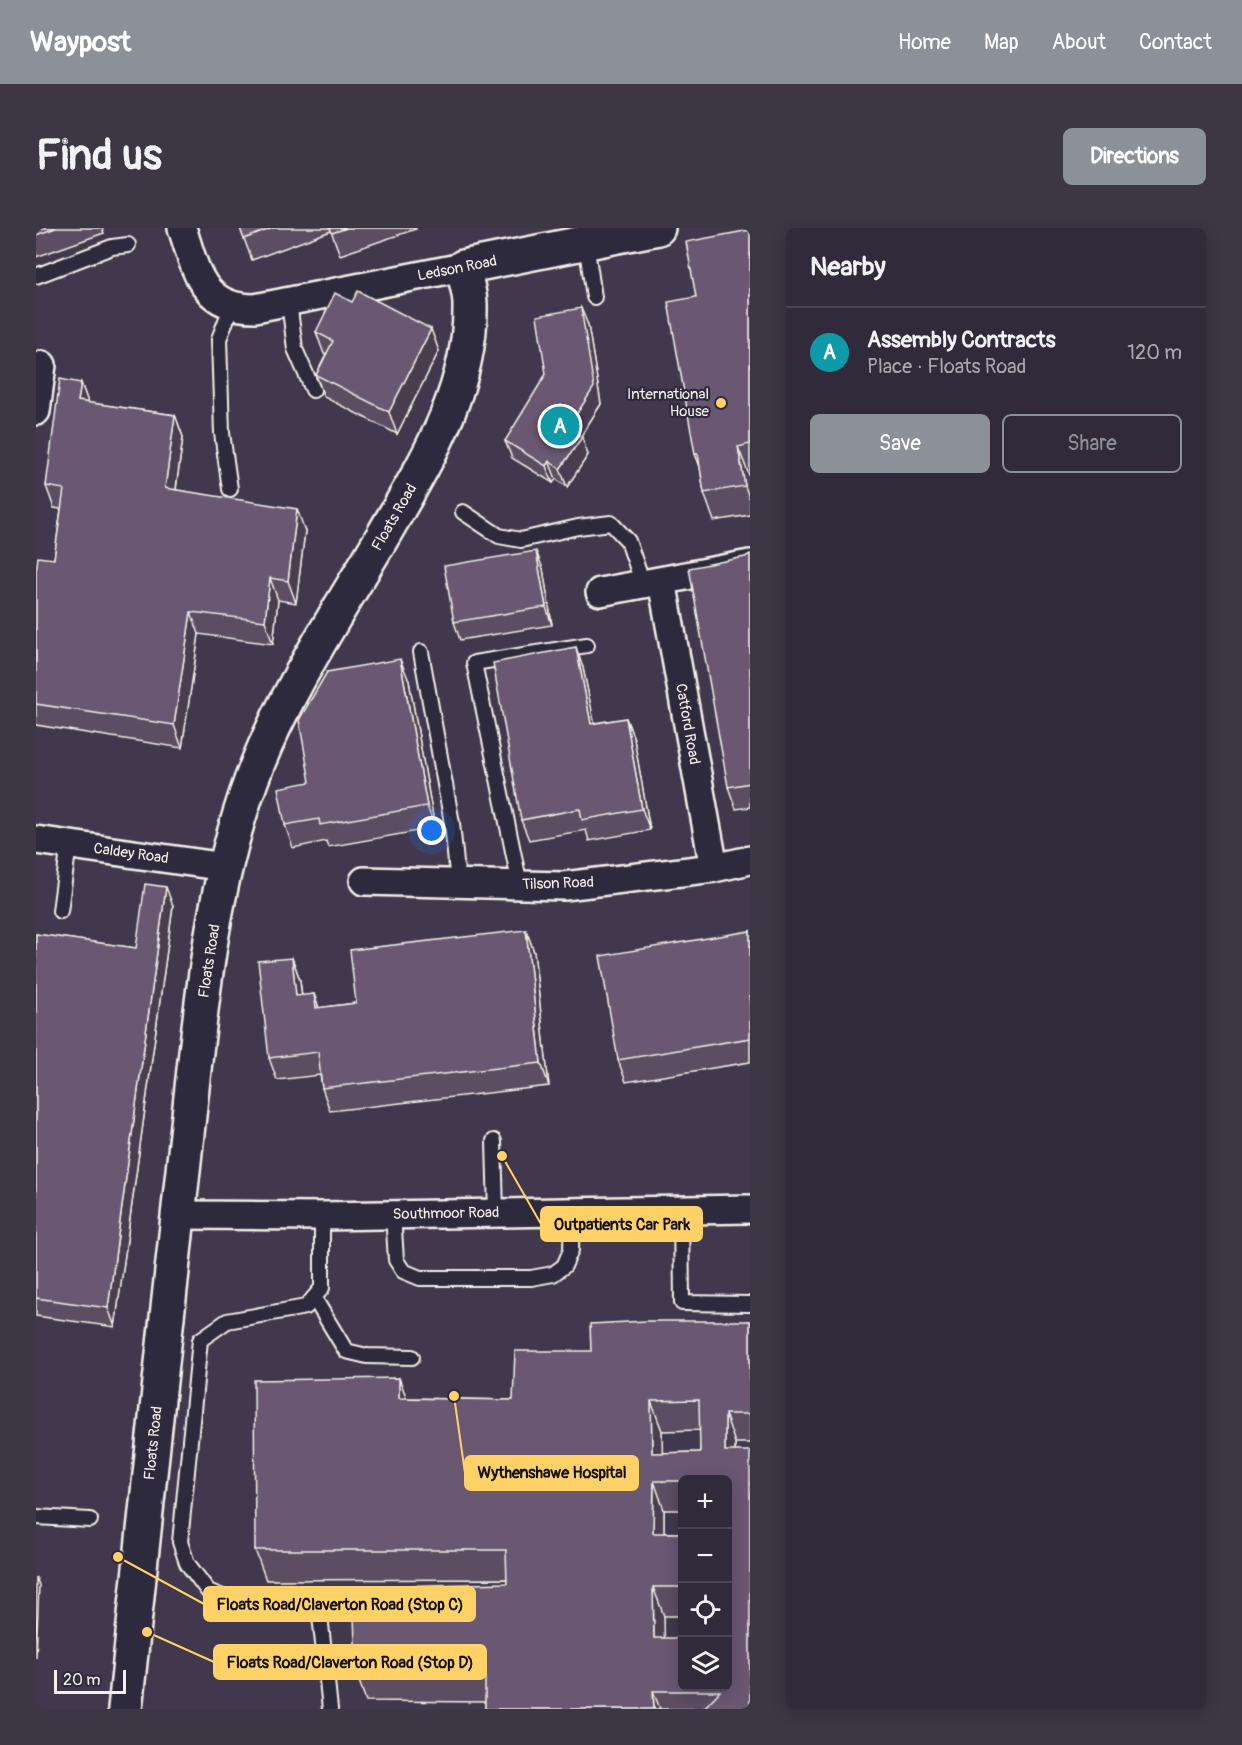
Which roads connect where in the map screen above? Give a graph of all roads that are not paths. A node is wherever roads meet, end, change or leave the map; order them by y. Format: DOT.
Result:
graph roads {
  1 [pos="182,228"];
  2 [pos="651,229"];
  3 [pos="586,243"];
  4 [pos="128,245"];
  5 [pos="463,267"];
  6 [pos="36,276"];
  7 [pos="594,297"];
  8 [pos="289,302"];
  9 [pos="244,307"];
  10 [pos="42,365"];
  11 [pos="313,390"];
  12 [pos="36,411"];
  13 [pos="230,489"];
  14 [pos="463,512"];
  15 [pos="750,564"];
  16 [pos="653,583"];
  17 [pos="600,592"];
  18 [pos="587,645"];
  19 [pos="421,652"];
  20 [pos="36,840"];
  21 [pos="69,844"];
  22 [pos="750,860"];
  23 [pos="225,867"];
  24 [pos="714,868"];
  25 [pos="364,881"];
  26 [pos="458,883"];
  27 [pos="520,885"];
  28 [pos="60,911"];
  29 [pos="494,1141"];
  30 [pos="750,1209"];
  31 [pos="681,1210"];
  32 [pos="573,1212"];
  33 [pos="496,1213"];
  34 [pos="393,1214"];
  35 [pos="178,1215"];
  36 [pos="322,1216"];
  37 [pos="314,1298"];
  38 [pos="750,1304"];
  39 [pos="412,1357"];
  40 [pos="36,1517"];
  41 [pos="90,1520"];
  42 [pos="387,1601"];
  43 [pos="292,1602"];
  44 [pos="125,1709"];
  45 [pos="330,1709"];
  1 -- 9 [label="street"];
  2 -- 3 [label="street, Ledson Road"];
  3 -- 5 [label="street, Ledson Road"];
  3 -- 7 [label="lane"];
  4 -- 6 [label="lane"];
  5 -- 8 [label="street, Ledson Road"];
  5 -- 23 [label="street, Floats Road"];
  8 -- 9 [label="street, Ledson Road"];
  8 -- 11 [label="lane"];
  9 -- 13 [label="lane"];
  10 -- 12 [label="street"];
  14 -- 16 [label="lane"];
  15 -- 16 [label="street"];
  16 -- 17 [label="street"];
  16 -- 24 [label="street, Catford Road"];
  18 -- 27 [label="lane"];
  19 -- 26 [label="lane"];
  20 -- 21 [label="street, Caldey Road"];
  21 -- 23 [label="street, Caldey Road"];
  21 -- 28 [label="lane"];
  22 -- 24 [label="street, Tilson Road"];
  23 -- 35 [label="street, Floats Road"];
  24 -- 27 [label="street, Tilson Road"];
  25 -- 26 [label="street, Tilson Road"];
  26 -- 27 [label="street, Tilson Road"];
  29 -- 33 [label="lane"];
  30 -- 31 [label="street, Southmoor Road"];
  31 -- 32 [label="street, Southmoor Road"];
  31 -- 38 [label="lane"];
  32 -- 33 [label="street, Southmoor Road"];
  32 -- 34 [label="lane"];
  33 -- 34 [label="street, Southmoor Road"];
  34 -- 36 [label="street, Southmoor Road"];
  35 -- 36 [label="street, Southmoor Road"];
  35 -- 44 [label="street, Floats Road"];
  36 -- 37 [label="lane"];
  37 -- 39 [label="lane"];
  37 -- 43 [label="lane"];
  40 -- 41 [label="lane"];
  42 -- 43 [label="lane"];
  43 -- 45 [label="lane"];
}
